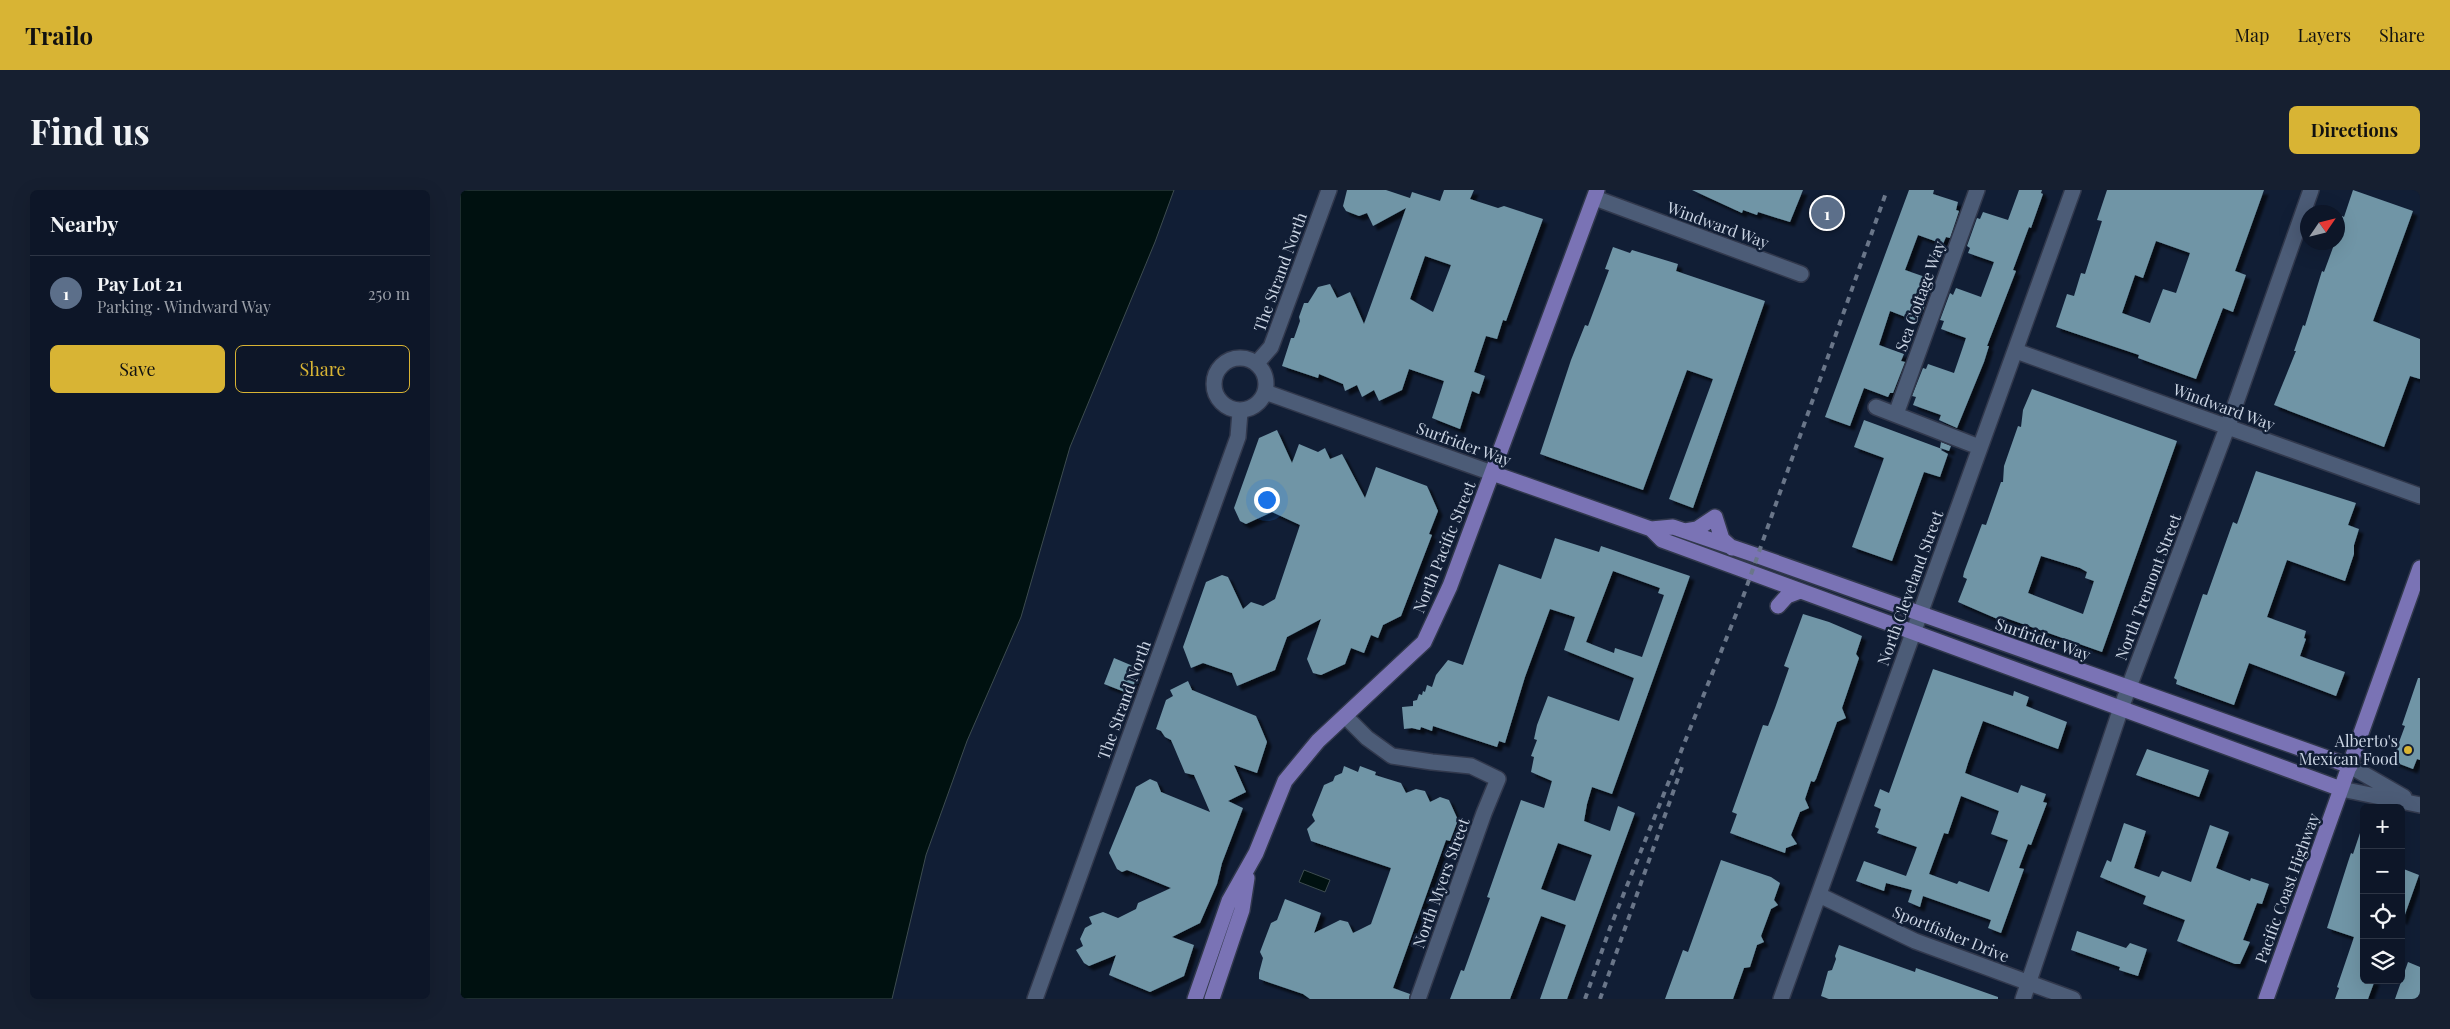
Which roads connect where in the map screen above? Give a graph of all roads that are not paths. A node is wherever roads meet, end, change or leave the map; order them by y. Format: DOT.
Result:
graph roads {
  1 [pos="1329,190"];
  2 [pos="1977,190"];
  3 [pos="2073,190"];
  4 [pos="2311,190"];
  5 [pos="1596,194"];
  6 [pos="1802,274"];
  7 [pos="2016,351"];
  8 [pos="1257,363"];
  9 [pos="1265,392"];
  10 [pos="1876,407"];
  11 [pos="1240,412"];
  12 [pos="1896,414"];
  13 [pos="2227,428"];
  14 [pos="1979,446"];
  15 [pos="1492,473"];
  16 [pos="2420,496"];
  17 [pos="1651,529"];
  18 [pos="1686,531"];
  19 [pos="1732,548"];
  20 [pos="2420,568"];
  21 [pos="1800,591"];
  22 [pos="1778,606"];
  23 [pos="1918,614"];
  24 [pos="1912,633"];
  25 [pos="2128,688"];
  26 [pos="2121,708"];
  27 [pos="1345,716"];
  28 [pos="2350,766"];
  29 [pos="2341,789"];
  30 [pos="2418,804"];
  31 [pos="1248,869"];
  32 [pos="1819,895"];
  33 [pos="2028,983"];
  34 [pos="1035,999"];
  35 [pos="1195,999"];
  36 [pos="1213,999"];
  37 [pos="1418,999"];
  38 [pos="1781,999"];
  39 [pos="2023,999"];
  40 [pos="2073,999"];
  41 [pos="2266,999"];
  1 -- 8 [label="street, The Strand North"];
  2 -- 12 [label="street, Sea Cottage Way"];
  3 -- 7 [label="street, North Cleveland Street"];
  4 -- 13 [label="street, North Tremont Street"];
  5 -- 6 [label="street, Windward Way"];
  5 -- 15 [label="main road, North Pacific Street"];
  7 -- 13 [label="street, Windward Way"];
  7 -- 14 [label="street, North Cleveland Street"];
  8 -- 9 [label="street"];
  8 -- 11 [label="street"];
  9 -- 11 [label="street"];
  9 -- 15 [label="street, Surfrider Way"];
  10 -- 12 [label="street"];
  11 -- 34 [label="street, The Strand North"];
  12 -- 14 [label="street"];
  13 -- 16 [label="street, Windward Way"];
  13 -- 25 [label="street, North Tremont Street"];
  14 -- 23 [label="street, North Cleveland Street"];
  15 -- 17 [label="main road, Surfrider Way"];
  15 -- 27 [label="main road, North Pacific Street"];
  17 -- 18 [label="main road, Surfrider Way"];
  17 -- 21 [label="main road, Surfrider Way"];
  18 -- 19 [label="main road, Surfrider Way"];
  18 -- 19 [label="main road"];
  19 -- 23 [label="main road, Surfrider Way"];
  20 -- 28 [label="main road"];
  21 -- 22 [label="main road"];
  21 -- 24 [label="main road, Surfrider Way"];
  23 -- 24 [label="street, North Cleveland Street"];
  23 -- 25 [label="main road, Surfrider Way"];
  24 -- 26 [label="main road, Surfrider Way"];
  24 -- 32 [label="street, North Cleveland Street"];
  25 -- 26 [label="street, North Tremont Street"];
  25 -- 28 [label="main road, Surfrider Way"];
  26 -- 29 [label="main road, Surfrider Way"];
  26 -- 33 [label="street, North Tremont Street"];
  27 -- 31 [label="main road, North Pacific Street"];
  27 -- 37 [label="street, North Myers Street"];
  28 -- 29 [label="main road, Pacific Coast Highway"];
  28 -- 30 [label="street, Surfrider Way"];
  29 -- 30 [label="street, Surfrider Way"];
  29 -- 41 [label="main road, Pacific Coast Highway"];
  31 -- 35 [label="main road, North Pacific Street"];
  31 -- 36 [label="main road, North Pacific Street"];
  32 -- 33 [label="street, Sportfisher Drive"];
  32 -- 38 [label="street, North Cleveland Street"];
  33 -- 39 [label="street, North Tremont Street"];
  33 -- 40 [label="street, Sportfisher Drive"];
}
